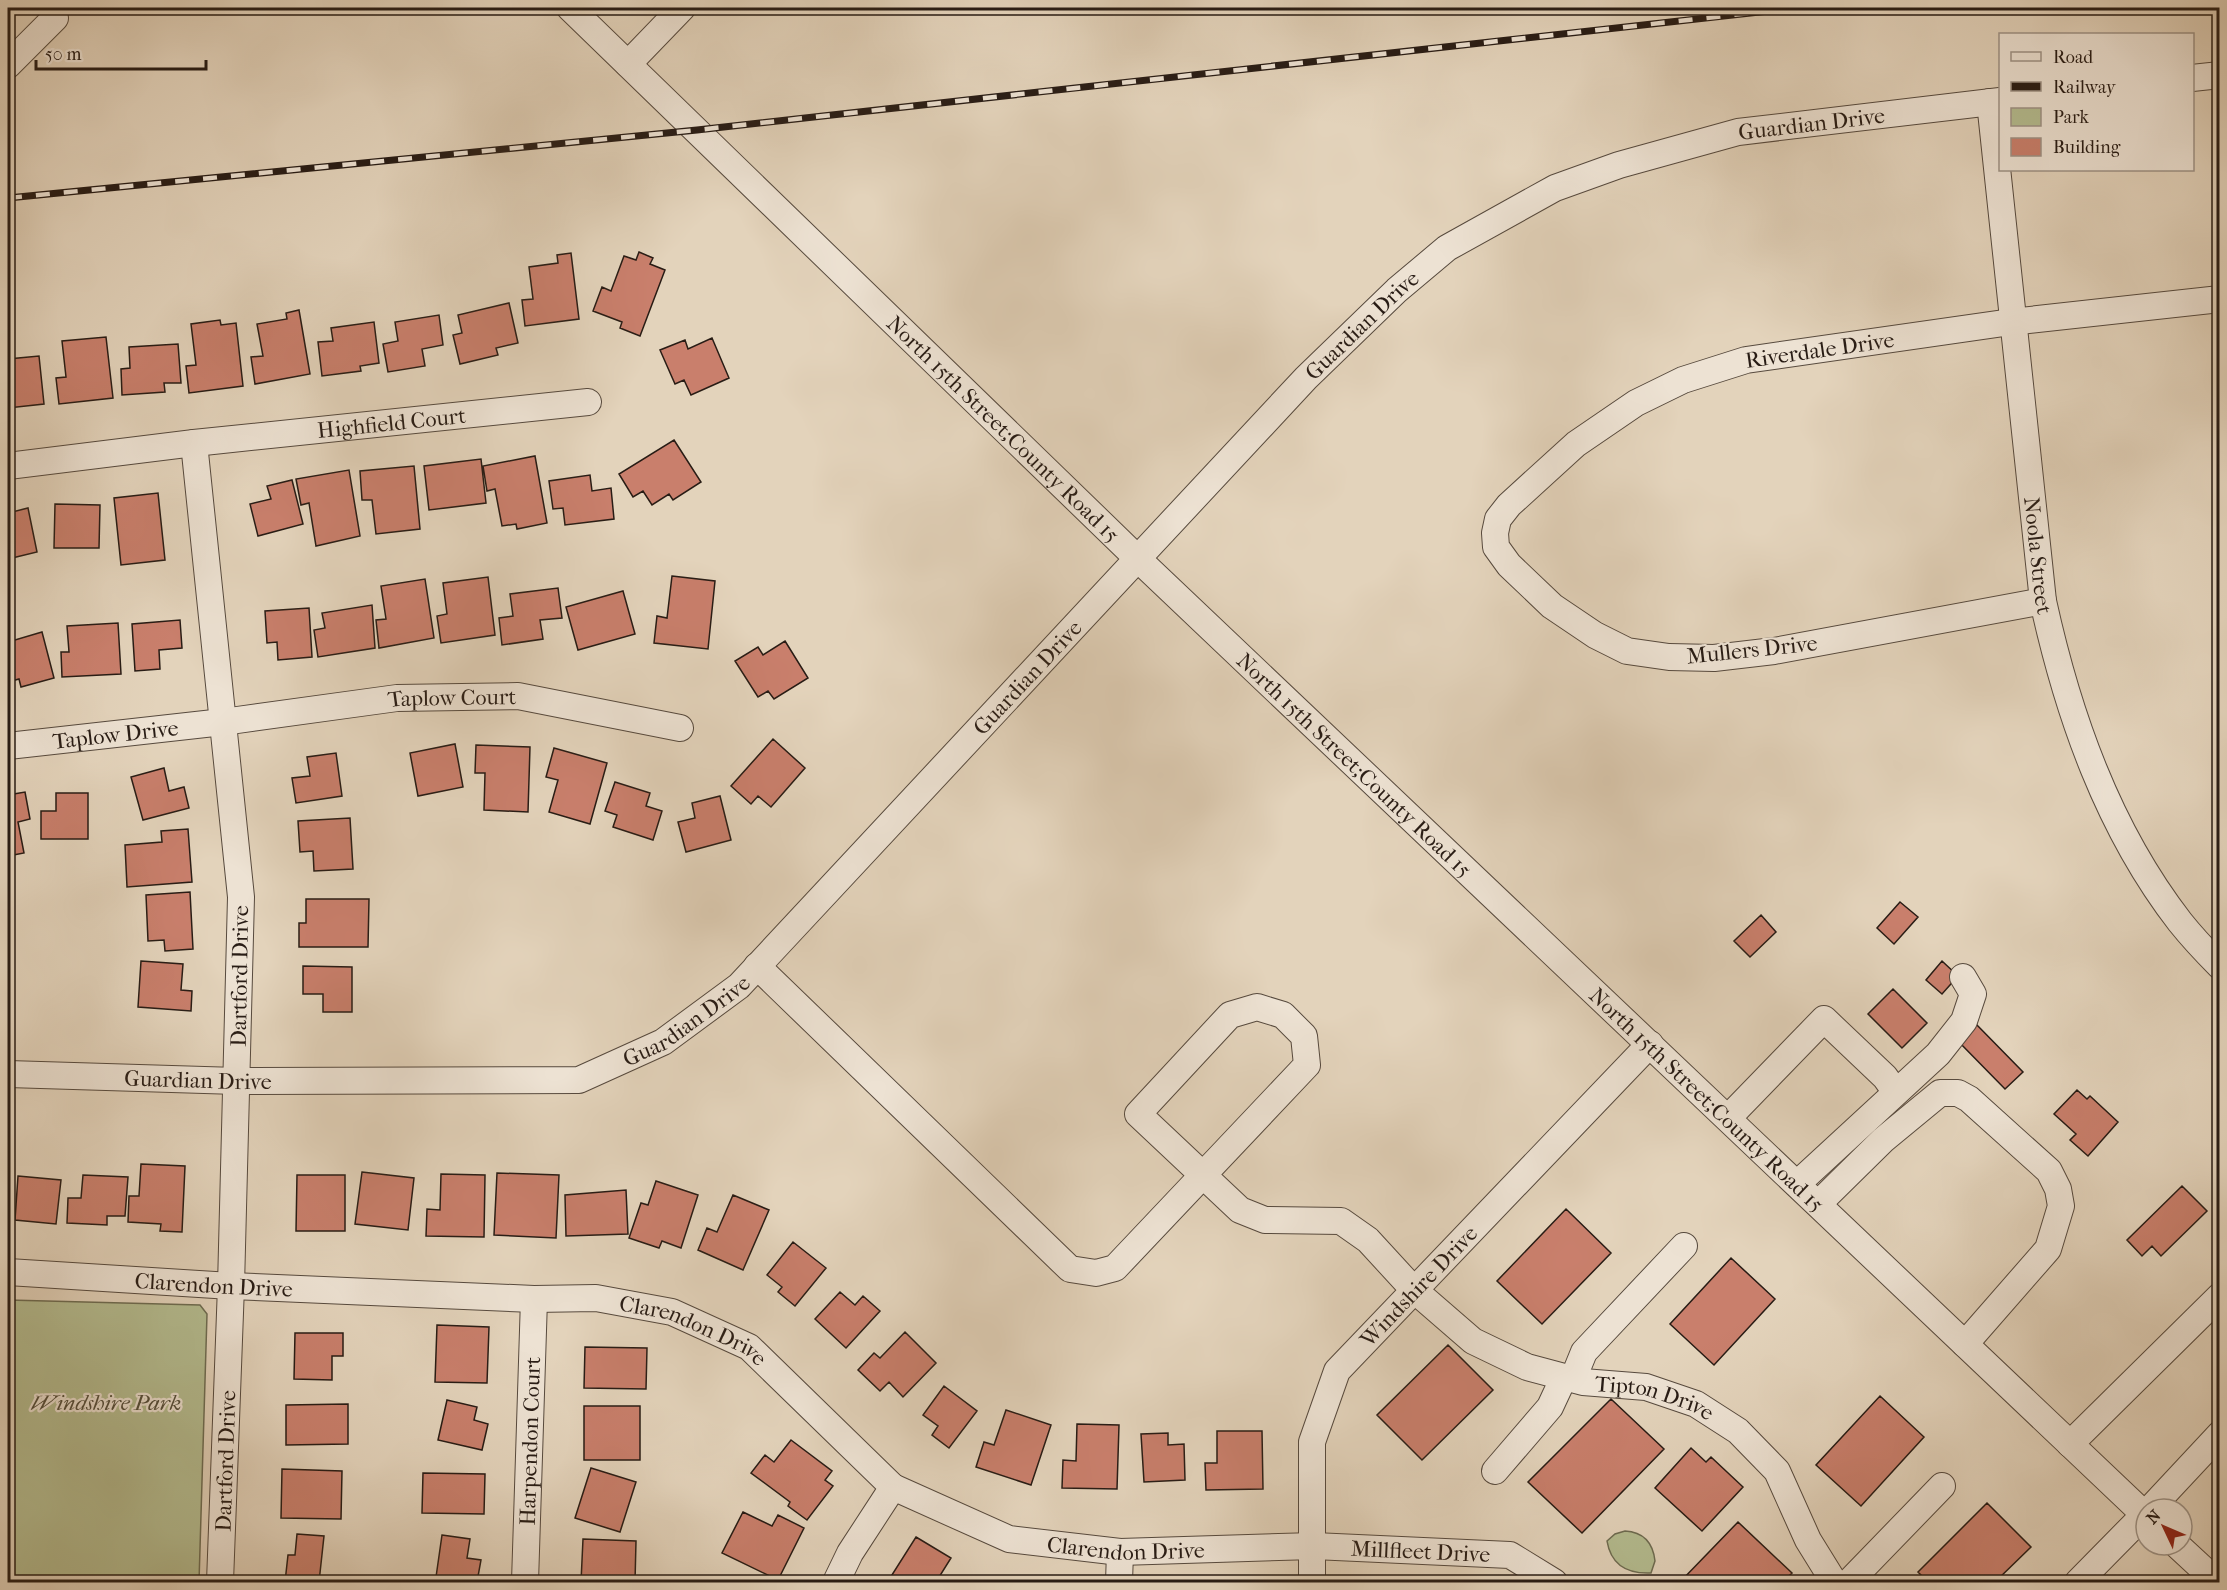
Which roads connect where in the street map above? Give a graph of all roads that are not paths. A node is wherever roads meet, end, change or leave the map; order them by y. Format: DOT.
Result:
graph roads {
  1 [pos="570,8"];
  2 [pos="682,8"];
  3 [pos="55,18"];
  4 [pos="628,64"];
  5 [pos="8,65"];
  6 [pos="2220,75"];
  7 [pos="2194,78"];
  8 [pos="1995,101"];
  9 [pos="1999,156"];
  10 [pos="2000,171"];
  11 [pos="2220,299"];
  12 [pos="2011,322"];
  13 [pos="588,402"];
  14 [pos="194,443"];
  15 [pos="8,466"];
  16 [pos="1496,548"];
  17 [pos="1138,559"];
  18 [pos="2043,602"];
  19 [pos="224,722"];
  20 [pos="680,728"];
  21 [pos="8,746"];
  22 [pos="757,966"];
  23 [pos="2220,966"];
  24 [pos="1963,977"];
  25 [pos="1650,1044"];
  26 [pos="8,1074"];
  27 [pos="237,1081"];
  28 [pos="1895,1091"];
  29 [pos="1728,1118"];
  30 [pos="1203,1175"];
  31 [pos="1797,1184"];
  32 [pos="1818,1204"];
  33 [pos="1684,1246"];
  34 [pos="8,1272"];
  35 [pos="231,1286"];
  36 [pos="1413,1289"];
  37 [pos="2220,1296"];
  38 [pos="534,1299"];
  39 [pos="1965,1344"];
  40 [pos="1569,1378"];
  41 [pos="2220,1434"];
  42 [pos="2070,1444"];
  43 [pos="1495,1471"];
  44 [pos="893,1486"];
  45 [pos="1942,1486"];
  46 [pos="2162,1497"];
  47 [pos="2134,1501"];
  48 [pos="2134,1526"];
  49 [pos="1314,1546"];
  50 [pos="1120,1552"];
  51 [pos="2190,1557"];
  52 [pos="220,1582"];
  53 [pos="525,1582"];
  54 [pos="836,1582"];
  55 [pos="1119,1582"];
  56 [pos="1312,1582"];
  57 [pos="1554,1582"];
  58 [pos="1834,1582"];
  59 [pos="1849,1582"];
  60 [pos="2078,1582"];
  61 [pos="2217,1582"];
  1 -- 4 [label="street, North 15th Street;County Road 15"];
  2 -- 4 [label="street"];
  3 -- 5 [label="street"];
  4 -- 17 [label="street, North 15th Street;County Road 15"];
  6 -- 7 [label="street"];
  8 -- 9 [label="street, Noola Street"];
  8 -- 17 [label="street, Guardian Drive"];
  10 -- 12 [label="street, Noola Street"];
  11 -- 12 [label="street, Riverdale Drive"];
  12 -- 16 [label="street, Riverdale Drive"];
  12 -- 18 [label="street, Noola Street"];
  13 -- 14 [label="street, Highfield Court"];
  14 -- 15 [label="street, Highfield Court"];
  14 -- 19 [label="street, Dartford Drive"];
  16 -- 18 [label="street, Mullers Drive"];
  17 -- 22 [label="street, Guardian Drive"];
  17 -- 25 [label="street, North 15th Street;County Road 15"];
  18 -- 23 [label="street, Noola Street"];
  19 -- 20 [label="street, Taplow Court"];
  19 -- 21 [label="street, Taplow Drive"];
  19 -- 27 [label="street, Dartford Drive"];
  22 -- 27 [label="street, Guardian Drive"];
  22 -- 30 [label="street"];
  24 -- 28 [label="street"];
  25 -- 29 [label="street, North 15th Street;County Road 15"];
  25 -- 36 [label="street, Windshire Drive"];
  26 -- 27 [label="street, Guardian Drive"];
  27 -- 35 [label="street, Dartford Drive"];
  28 -- 29 [label="street"];
  28 -- 31 [label="street"];
  29 -- 31 [label="street, North 15th Street;County Road 15"];
  30 -- 30 [label="street"];
  30 -- 36 [label="street, Tipton Drive"];
  31 -- 32 [label="street, North 15th Street;County Road 15"];
  32 -- 39 [label="street, North 15th Street;County Road 15"];
  32 -- 39 [label="street"];
  33 -- 40 [label="street"];
  34 -- 35 [label="street, Clarendon Drive"];
  35 -- 38 [label="street, Clarendon Drive"];
  35 -- 52 [label="street, Dartford Drive"];
  36 -- 40 [label="street, Tipton Drive"];
  36 -- 49 [label="street, Windshire Drive"];
  37 -- 42 [label="street"];
  38 -- 44 [label="street, Clarendon Drive"];
  38 -- 53 [label="street, Harpendon Court"];
  39 -- 42 [label="street, North 15th Street;County Road 15"];
  40 -- 43 [label="street"];
  40 -- 58 [label="street, Tipton Drive"];
  41 -- 46 [label="street"];
  42 -- 47 [label="street, North 15th Street;County Road 15"];
  44 -- 50 [label="street, Clarendon Drive"];
  44 -- 54 [label="street"];
  45 -- 59 [label="street"];
  48 -- 60 [label="street"];
  49 -- 50 [label="street, Clarendon Drive"];
  49 -- 56 [label="street, Windshire Drive"];
  49 -- 57 [label="street, Millfleet Drive"];
  50 -- 55 [label="street"];
  51 -- 61 [label="street"];
}
